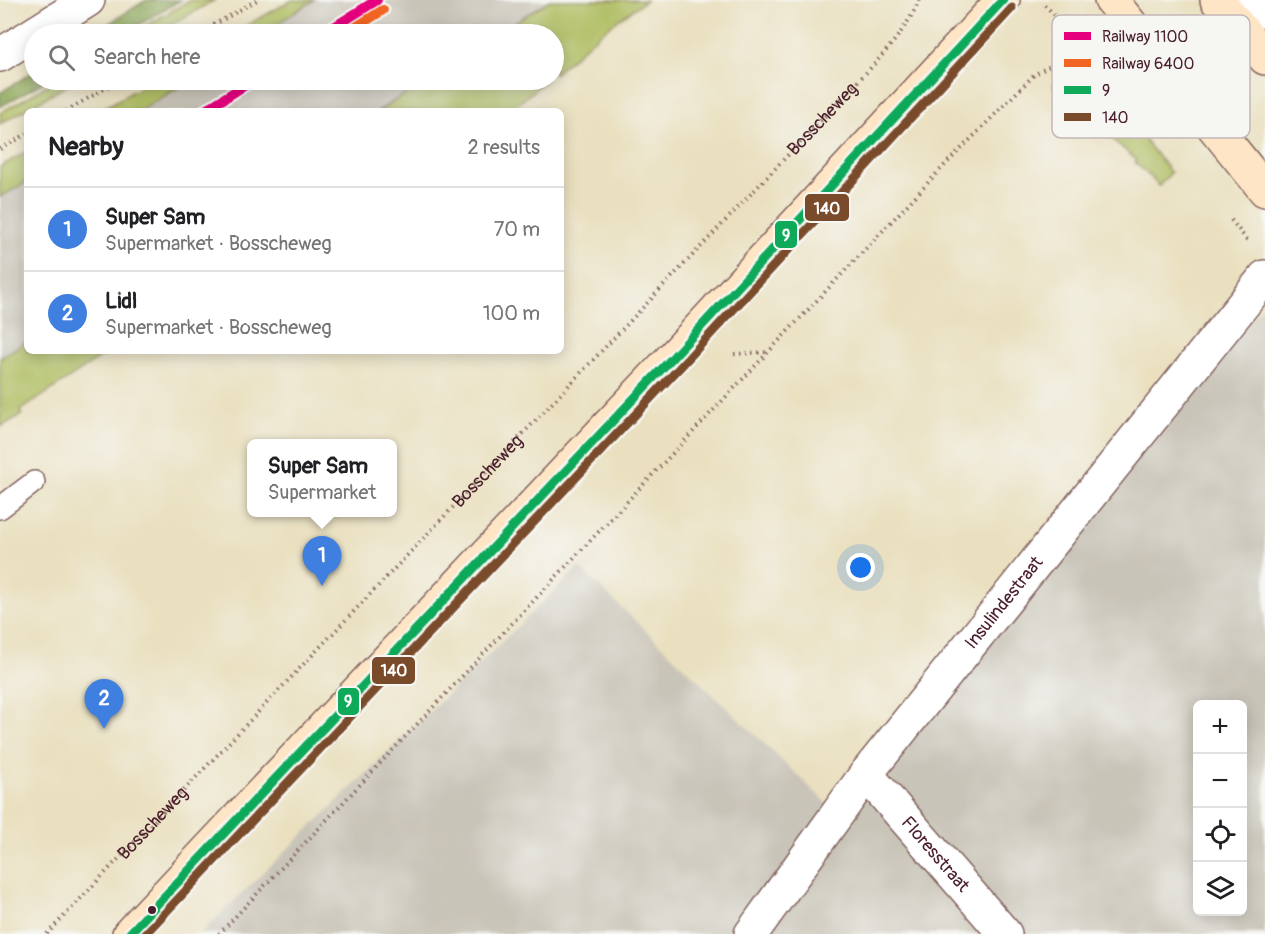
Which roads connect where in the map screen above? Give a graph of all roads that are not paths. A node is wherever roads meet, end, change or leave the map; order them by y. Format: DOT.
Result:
graph roads {
  1 [pos="88,0"];
  2 [pos="1003,0"];
  3 [pos="1111,0"];
  4 [pos="1222,6"];
  5 [pos="1265,11"];
  6 [pos="1123,15"];
  7 [pos="50,24"];
  8 [pos="24,40"];
  9 [pos="1250,40"];
  10 [pos="0,55"];
  11 [pos="1265,58"];
  12 [pos="1223,138"];
  13 [pos="1265,190"];
  14 [pos="1265,277"];
  15 [pos="34,482"];
  16 [pos="0,508"];
  17 [pos="866,774"];
  18 [pos="129,934"];
  19 [pos="751,934"];
  20 [pos="1005,934"];
  1 -- 7 [label="street"];
  2 -- 18 [label="main road"];
  3 -- 6 [label="main road"];
  4 -- 5 [label="street"];
  8 -- 10 [label="street"];
  9 -- 11 [label="main road"];
  12 -- 13 [label="main road"];
  14 -- 17 [label="street, Insulindestraat"];
  15 -- 16 [label="lane"];
  17 -- 19 [label="street, Insulindestraat"];
  17 -- 20 [label="street, Floresstraat"];
}
